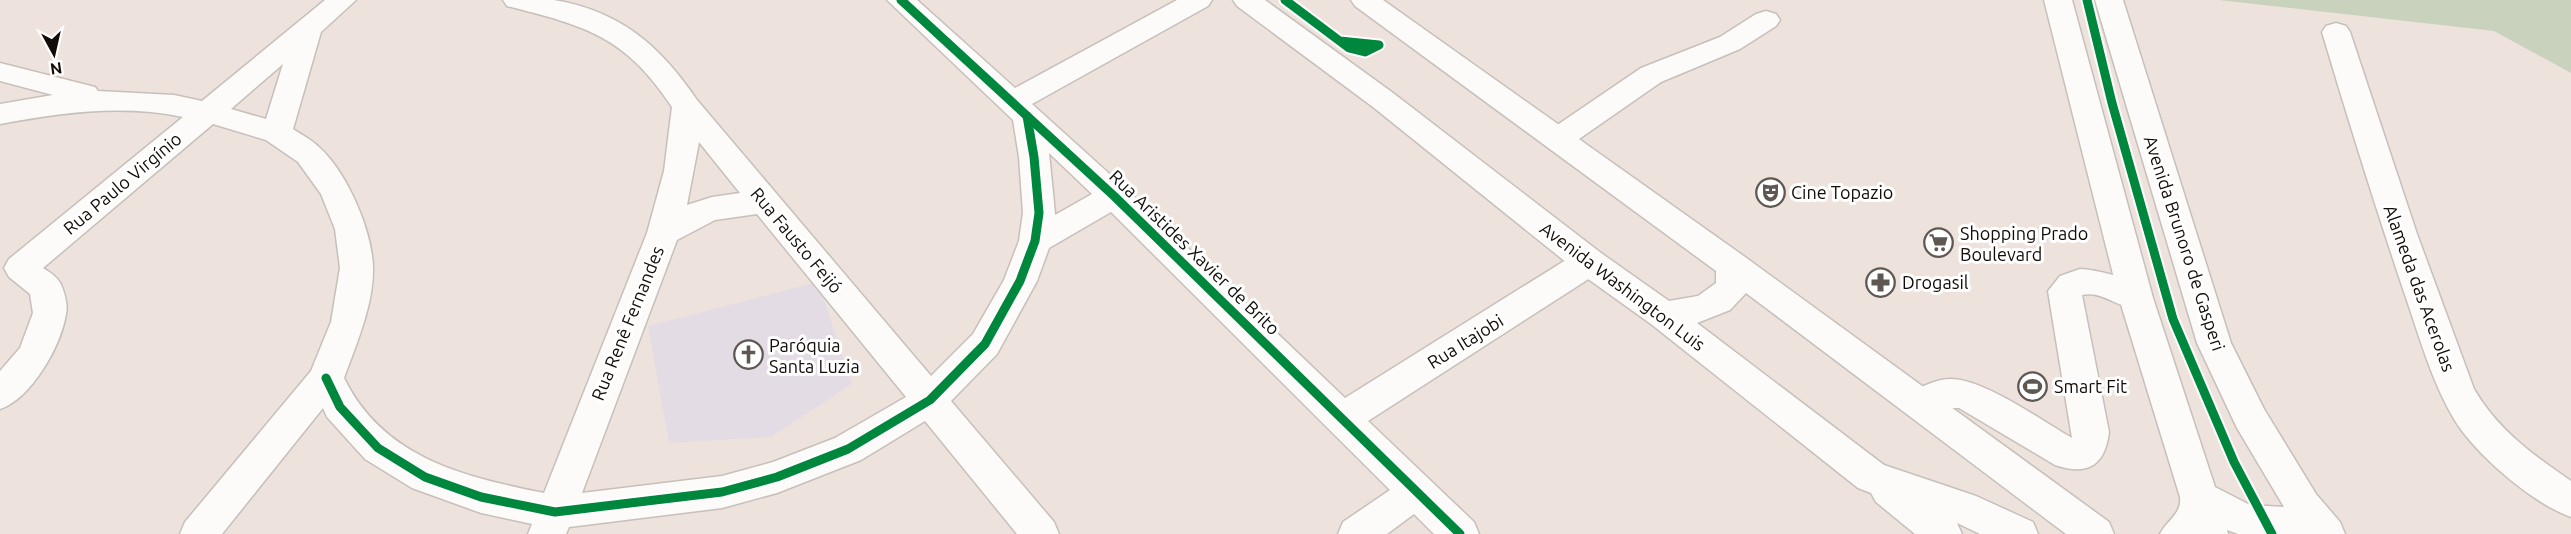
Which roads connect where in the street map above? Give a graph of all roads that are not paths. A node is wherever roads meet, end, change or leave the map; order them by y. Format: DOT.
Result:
graph roads {
  1 [pos="342,0"];
  2 [pos="516,0"];
  3 [pos="901,0"];
  4 [pos="1198,0"];
  5 [pos="1247,0"];
  6 [pos="1365,0"];
  7 [pos="2058,0"];
  8 [pos="2109,0"];
  9 [pos="1766,20"];
  10 [pos="308,28"];
  11 [pos="2336,32"];
  12 [pos="0,72"];
  13 [pos="106,100"];
  14 [pos="687,107"];
  15 [pos="1019,109"];
  16 [pos="207,112"];
  17 [pos="0,114"];
  18 [pos="277,133"];
  19 [pos="1558,139"];
  20 [pos="1114,196"];
  21 [pos="765,202"];
  22 [pos="663,232"];
  23 [pos="1035,241"];
  24 [pos="1589,262"];
  25 [pos="1733,266"];
  26 [pos="10,270"];
  27 [pos="2136,298"];
  28 [pos="1663,315"];
  29 [pos="326,378"];
  30 [pos="0,395"];
  31 [pos="930,400"];
  32 [pos="1920,404"];
  33 [pos="1341,419"];
  34 [pos="1871,477"];
  35 [pos="1416,492"];
  36 [pos="2571,501"];
  37 [pos="2303,505"];
  38 [pos="2197,518"];
  39 [pos="551,523"];
  40 [pos="199,534"];
  41 [pos="1040,534"];
  42 [pos="1358,534"];
  43 [pos="1460,534"];
  44 [pos="1943,534"];
  45 [pos="2019,534"];
  46 [pos="2095,534"];
  47 [pos="2326,534"];
  1 -- 10 [label="street, Rua Paulo Virgínio"];
  2 -- 14 [label="street, Rua Fausto Feijó"];
  3 -- 15 [label="street, Rua Aristides Xavier de Brito"];
  4 -- 15 [label="street"];
  5 -- 24 [label="street, Avenida Washington Luis"];
  6 -- 19 [label="street"];
  7 -- 27 [label="street"];
  8 -- 37 [label="street, Avenida Brunoro de Gasperi"];
  9 -- 19 [label="street"];
  10 -- 16 [label="street, Rua Paulo Virgínio"];
  10 -- 18 [label="street"];
  11 -- 36 [label="street, Alameda das Acerolas"];
  12 -- 13 [label="street"];
  13 -- 16 [label="street"];
  13 -- 17 [label="street"];
  14 -- 21 [label="street, Rua Fausto Feijó"];
  14 -- 22 [label="street, Rua Renê Fernandes"];
  15 -- 20 [label="street, Rua Aristides Xavier de Brito"];
  15 -- 23 [label="street"];
  16 -- 18 [label="street"];
  16 -- 26 [label="street, Rua Paulo Virgínio"];
  18 -- 29 [label="street"];
  19 -- 25 [label="street"];
  20 -- 23 [label="street"];
  20 -- 33 [label="street, Rua Aristides Xavier de Brito"];
  21 -- 22 [label="street"];
  21 -- 31 [label="street, Rua Fausto Feijó"];
  22 -- 39 [label="street, Rua Renê Fernandes"];
  23 -- 31 [label="street"];
  24 -- 28 [label="street, Avenida Washington Luis"];
  24 -- 33 [label="street, Rua Itajobi"];
  25 -- 28 [label="street"];
  25 -- 32 [label="street"];
  26 -- 30 [label="street, Rua Paulo Virgínio"];
  27 -- 32 [label="street"];
  27 -- 38 [label="street"];
  28 -- 34 [label="street, Avenida Washington Luis"];
  29 -- 39 [label="street"];
  29 -- 40 [label="street"];
  31 -- 39 [label="street"];
  31 -- 41 [label="street, Rua Fausto Feijó"];
  32 -- 46 [label="street"];
  33 -- 35 [label="street, Rua Aristides Xavier de Brito"];
  34 -- 44 [label="street"];
  34 -- 45 [label="street, Avenida Washington Luis"];
  35 -- 42 [label="street"];
  35 -- 43 [label="street, Rua Aristides Xavier de Brito"];
  37 -- 38 [label="street"];
  37 -- 47 [label="street, Avenida Brunoro de Gasperi"];
}
